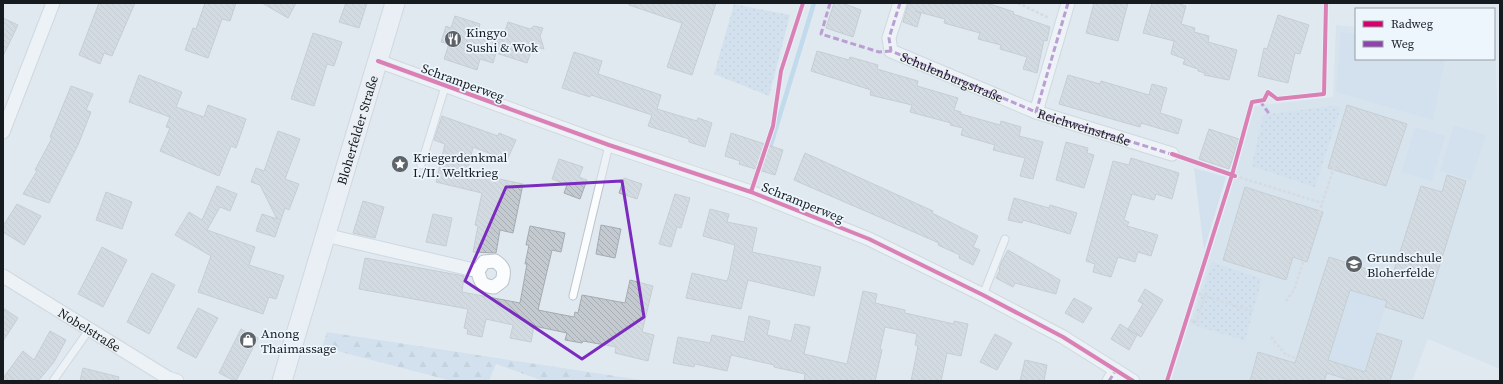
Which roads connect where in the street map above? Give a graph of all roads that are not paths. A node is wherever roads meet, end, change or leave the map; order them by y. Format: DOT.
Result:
graph roads {
  1 [pos="53,3"];
  2 [pos="395,3"];
  3 [pos="900,3"];
  4 [pos="1068,3"];
  5 [pos="378,61"];
  6 [pos="445,87"];
  7 [pos="1036,112"];
  8 [pos="3,132"];
  9 [pos="609,145"];
  10 [pos="1172,154"];
  11 [pos="421,165"];
  12 [pos="325,235"];
  13 [pos="1005,239"];
  14 [pos="478,271"];
  15 [pos="3,276"];
  16 [pos="983,295"];
  17 [pos="573,296"];
  18 [pos="89,330"];
  19 [pos="1112,376"];
  20 [pos="171,380"];
  21 [pos="53,381"];
  22 [pos="282,381"];
  23 [pos="1133,381"];
  1 -- 8 [label="street"];
  2 -- 5 [label="street, Bloherfelder Straße"];
  3 -- 7 [label="street, Schulenburgstraße"];
  4 -- 7 [label="street, Reichweinstraße"];
  5 -- 6 [label="street, Schramperweg"];
  5 -- 12 [label="street, Bloherfelder Straße"];
  6 -- 9 [label="street, Schramperweg"];
  6 -- 11 [label="lane"];
  7 -- 10 [label="street, Reichweinstraße"];
  9 -- 16 [label="street, Schramperweg"];
  9 -- 17 [label="lane"];
  12 -- 14 [label="street"];
  12 -- 22 [label="street, Bloherfelder Straße"];
  13 -- 16 [label="lane"];
  15 -- 18 [label="street, Nobelstraße"];
  16 -- 19 [label="street, Schramperweg"];
  18 -- 20 [label="street, Nobelstraße"];
  18 -- 21 [label="lane"];
  19 -- 23 [label="street, Schramperweg"];
}
